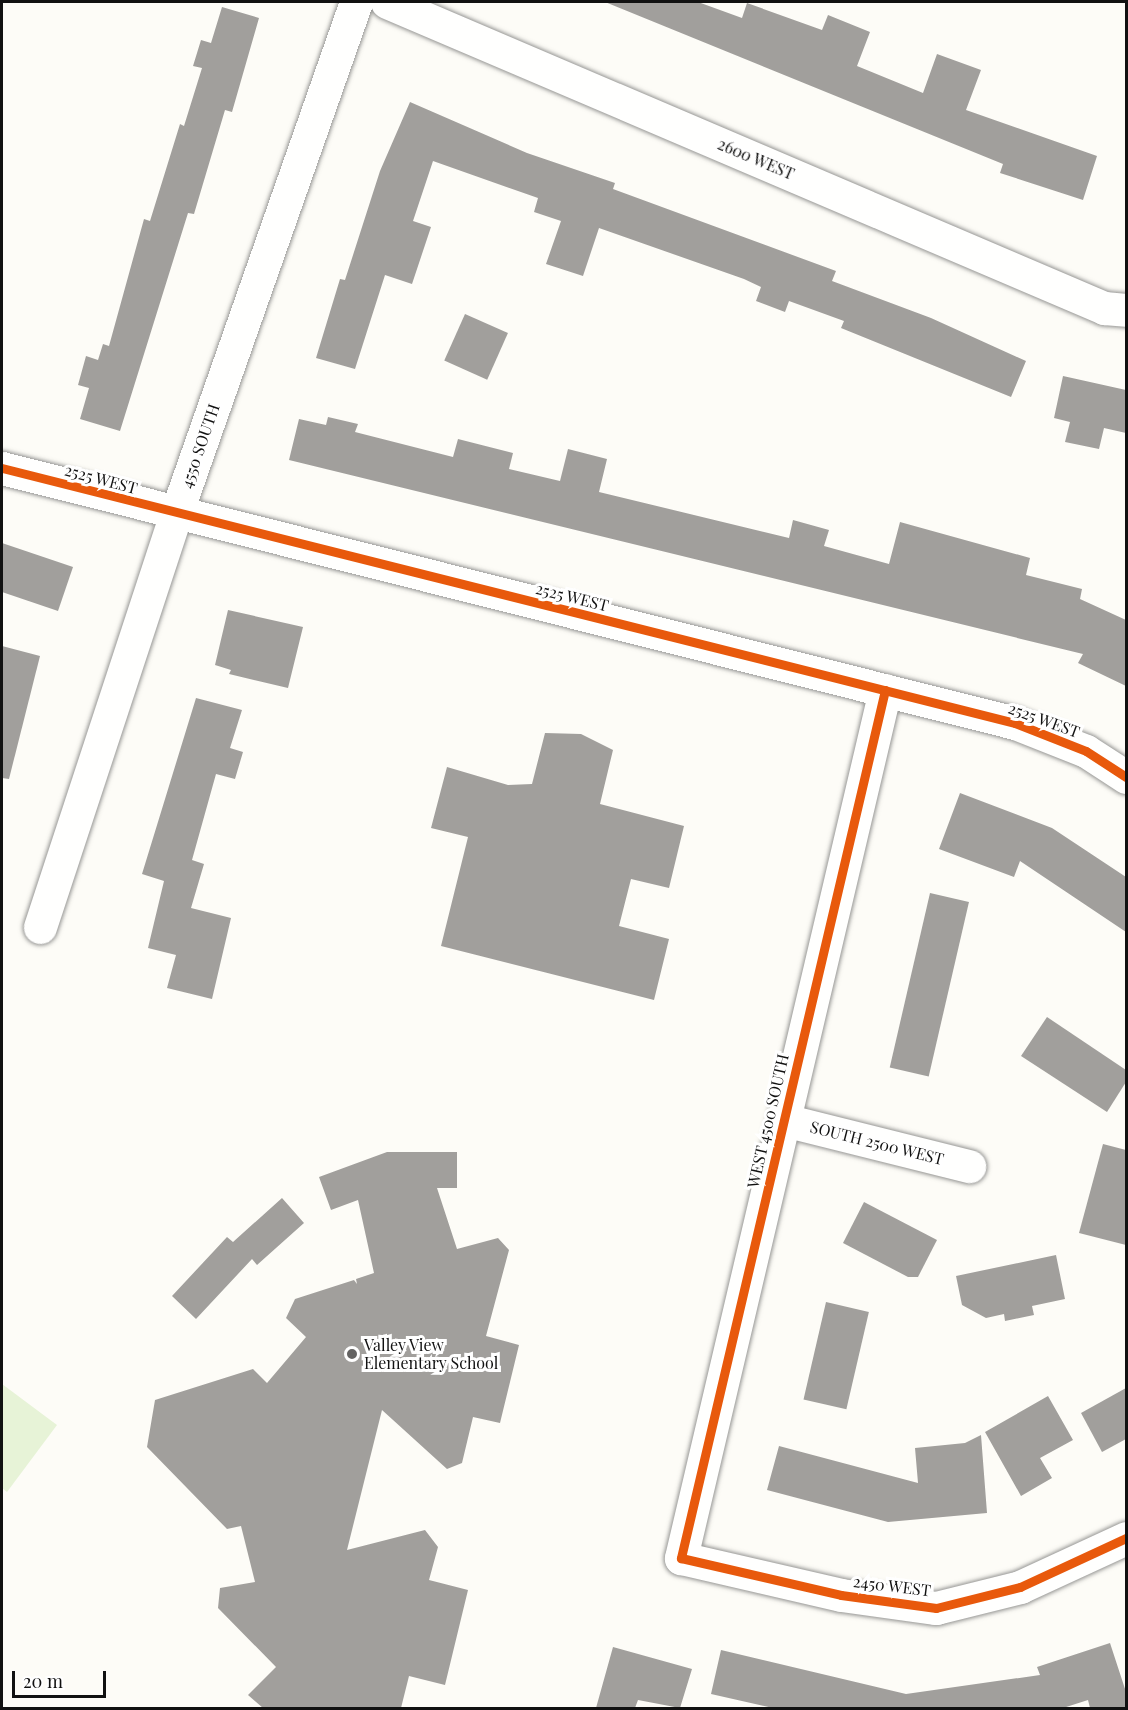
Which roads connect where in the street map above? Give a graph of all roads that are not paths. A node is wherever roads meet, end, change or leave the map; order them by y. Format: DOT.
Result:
graph roads {
  1 [pos="356,2"];
  2 [pos="387,2"];
  3 [pos="1126,310"];
  4 [pos="2,468"];
  5 [pos="176,514"];
  6 [pos="885,690"];
  7 [pos="1126,777"];
  8 [pos="40,927"];
  9 [pos="784,1120"];
  10 [pos="969,1166"];
  11 [pos="1126,1538"];
  12 [pos="681,1558"];
  1 -- 5 [label="street, 4550 SOUTH"];
  2 -- 3 [label="street, 2600 WEST"];
  4 -- 5 [label="street, 2525 WEST"];
  5 -- 6 [label="street, 2525 WEST"];
  5 -- 8 [label="street, 4550 SOUTH"];
  6 -- 7 [label="street, 2525 WEST"];
  6 -- 9 [label="street, WEST 4500 SOUTH"];
  9 -- 10 [label="street, SOUTH 2500 WEST"];
  9 -- 12 [label="street, WEST 4500 SOUTH"];
  11 -- 12 [label="street, 2450 WEST"];
}
